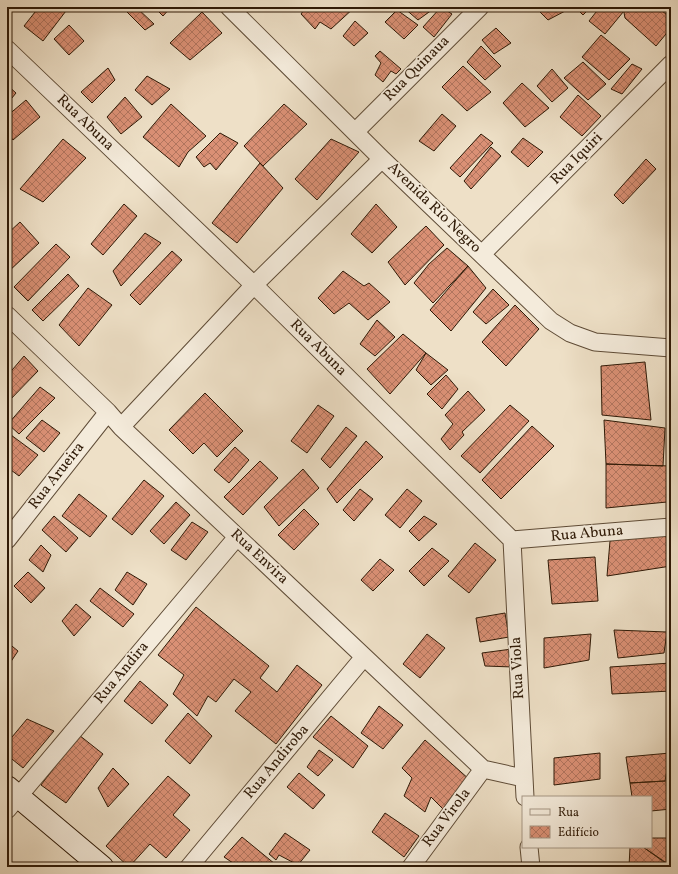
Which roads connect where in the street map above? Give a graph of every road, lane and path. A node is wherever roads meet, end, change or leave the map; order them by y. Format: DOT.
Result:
graph roads {
  1 [pos="480,7"];
  2 [pos="234,8"];
  3 [pos="7,49"];
  4 [pos="671,64"];
  5 [pos="355,132"];
  6 [pos="382,159"];
  7 [pos="482,254"];
  8 [pos="254,285"];
  9 [pos="7,315"];
  10 [pos="671,348"];
  11 [pos="108,412"];
  12 [pos="121,427"];
  13 [pos="671,527"];
  14 [pos="237,537"];
  15 [pos="7,540"];
  16 [pos="512,540"];
  17 [pos="364,657"];
  18 [pos="483,769"];
  19 [pos="523,778"];
  20 [pos="525,796"];
  21 [pos="11,798"];
  22 [pos="529,848"];
  23 [pos="102,867"];
  24 [pos="189,867"];
  25 [pos="411,867"];
  26 [pos="531,867"];
  1 -- 5 [label="street, Rua Quinaua"];
  2 -- 5 [label="street, Avenida Rio Negro"];
  3 -- 8 [label="street, Rua Abuna"];
  4 -- 7 [label="street, Rua Iquiri"];
  5 -- 6 [label="street, Avenida Rio Negro"];
  6 -- 7 [label="street, Avenida Rio Negro"];
  6 -- 8 [label="street"];
  7 -- 10 [label="street, Avenida Rio Negro"];
  8 -- 12 [label="street"];
  8 -- 16 [label="street, Rua Abuna"];
  9 -- 11 [label="street, Rua Envira"];
  11 -- 12 [label="street, Rua Envira"];
  11 -- 15 [label="street, Rua Arueira"];
  12 -- 14 [label="street, Rua Envira"];
  13 -- 16 [label="street, Rua Abuna"];
  14 -- 17 [label="street, Rua Envira"];
  14 -- 21 [label="street, Rua Andira"];
  16 -- 19 [label="street, Rua Viola"];
  17 -- 18 [label="street, Rua Envira"];
  17 -- 24 [label="street, Rua Andiroba"];
  18 -- 19 [label="street"];
  18 -- 25 [label="street, Rua Virola"];
  19 -- 20 [label="street, Rua Viola"];
  21 -- 23 [label="street"];
  22 -- 26 [label="street"];
}
